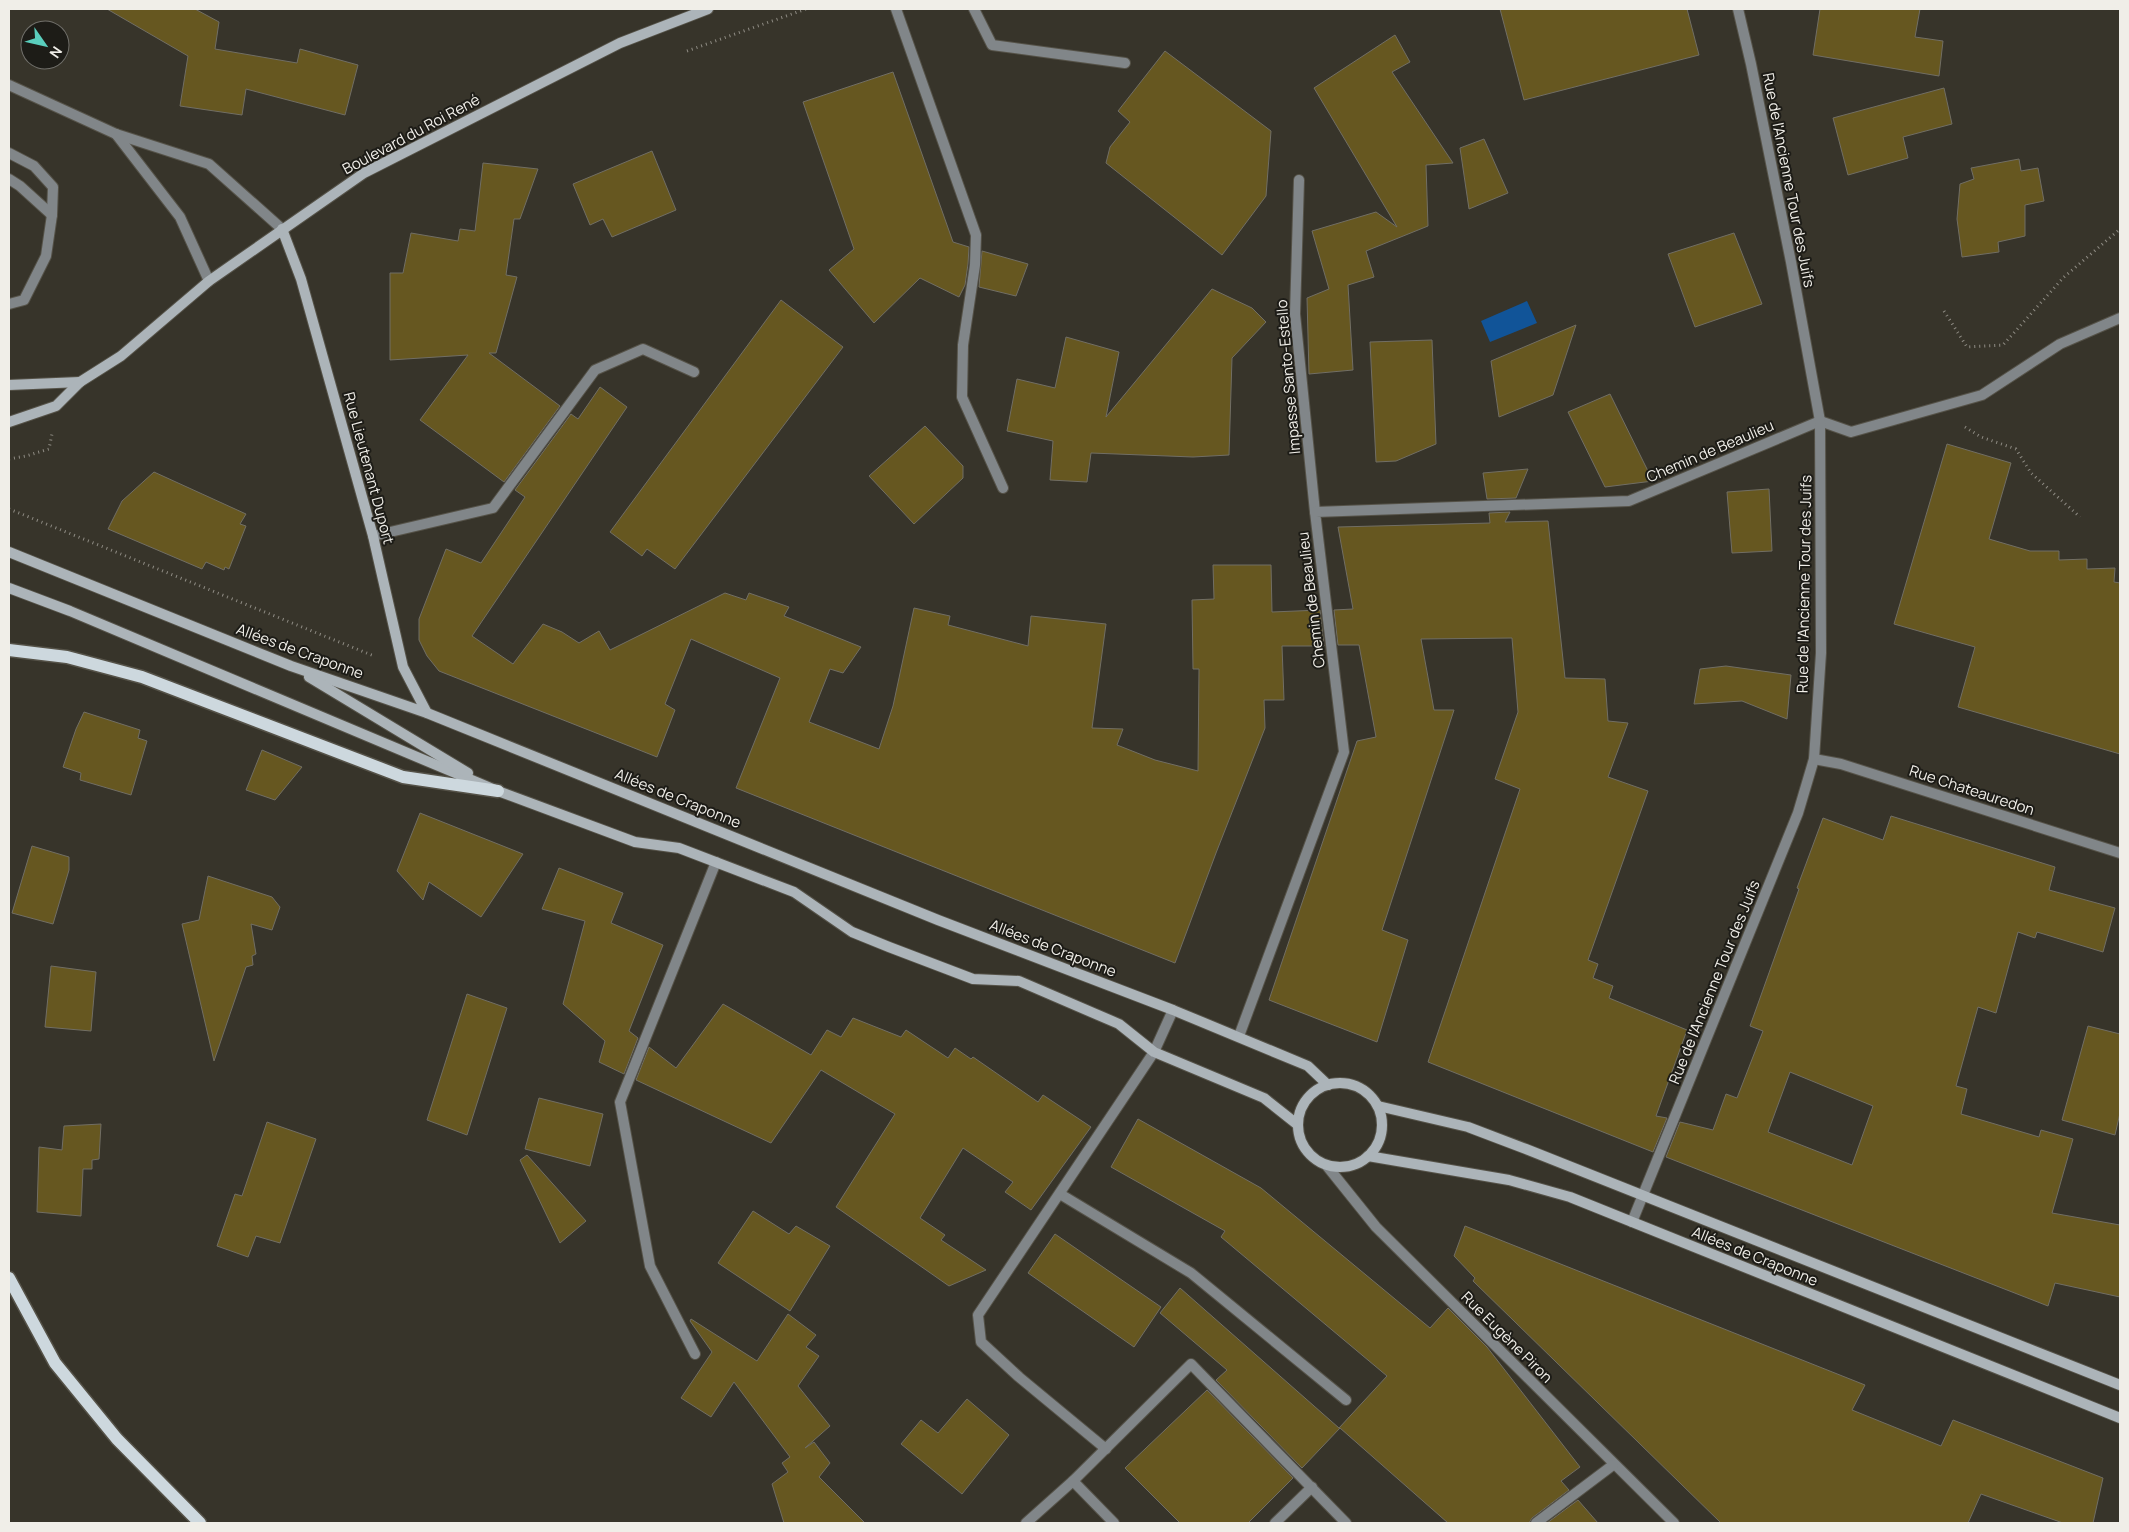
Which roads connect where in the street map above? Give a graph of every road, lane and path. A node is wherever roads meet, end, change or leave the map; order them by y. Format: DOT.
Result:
graph roads {
  1 [pos="708,9"];
  2 [pos="806,9"];
  3 [pos="896,9"];
  4 [pos="974,9"];
  5 [pos="1738,9"];
  6 [pos="687,50"];
  7 [pos="1125,63"];
  8 [pos="9,85"];
  9 [pos="116,134"];
  10 [pos="9,153"];
  11 [pos="9,179"];
  12 [pos="1299,180"];
  13 [pos="52,215"];
  14 [pos="282,229"];
  15 [pos="2120,229"];
  16 [pos="208,281"];
  17 [pos="9,304"];
  18 [pos="1944,311"];
  19 [pos="2120,318"];
  20 [pos="694,372"];
  21 [pos="80,382"];
  22 [pos="9,385"];
  23 [pos="1820,421"];
  24 [pos="9,422"];
  25 [pos="1981,437"];
  26 [pos="1003,488"];
  27 [pos="9,509"];
  28 [pos="1315,512"];
  29 [pos="2080,517"];
  30 [pos="373,536"];
  31 [pos="9,552"];
  32 [pos="9,588"];
  33 [pos="9,650"];
  34 [pos="291,666"];
  35 [pos="403,667"];
  36 [pos="427,713"];
  37 [pos="1814,759"];
  38 [pos="498,791"];
  39 [pos="2120,853"];
  40 [pos="716,862"];
  41 [pos="1173,1010"];
  42 [pos="1238,1036"];
  43 [pos="1154,1052"];
  44 [pos="1328,1085"];
  45 [pos="1378,1106"];
  46 [pos="1298,1125"];
  47 [pos="1368,1156"];
  48 [pos="1327,1166"];
  49 [pos="1060,1194"];
  50 [pos="1642,1195"];
  51 [pos="1632,1222"];
  52 [pos="9,1278"];
  53 [pos="695,1354"];
  54 [pos="2120,1385"];
  55 [pos="1346,1400"];
  56 [pos="2120,1418"];
  57 [pos="1106,1449"];
  58 [pos="1613,1464"];
  59 [pos="1073,1482"];
  60 [pos="1312,1487"];
  61 [pos="200,1523"];
  62 [pos="1026,1523"];
  63 [pos="1114,1523"];
  64 [pos="1275,1523"];
  65 [pos="1346,1523"];
  66 [pos="1536,1523"];
  67 [pos="1674,1523"];
  1 -- 14 [label="main road, Boulevard du Roi René"];
  2 -- 6 [label="path"];
  3 -- 26 [label="street"];
  4 -- 7 [label="street"];
  5 -- 23 [label="street, Rue de l'Ancienne Tour des Juifs"];
  8 -- 9 [label="street"];
  9 -- 14 [label="street"];
  9 -- 16 [label="street"];
  10 -- 13 [label="street"];
  11 -- 13 [label="street"];
  12 -- 28 [label="street, Impasse Santo-Estello"];
  13 -- 17 [label="street"];
  14 -- 16 [label="main road, Boulevard du Roi René"];
  14 -- 30 [label="main road, Rue Lieutenant Duport"];
  15 -- 18 [label="path"];
  16 -- 21 [label="main road, Boulevard du Roi René"];
  19 -- 23 [label="street"];
  20 -- 30 [label="street"];
  21 -- 22 [label="main road, Boulevard du Roi René"];
  21 -- 24 [label="main road, Boulevard du Roi René"];
  23 -- 28 [label="street, Chemin de Beaulieu"];
  23 -- 37 [label="street, Rue de l'Ancienne Tour des Juifs"];
  25 -- 29 [label="path"];
  27 -- 35 [label="path"];
  28 -- 42 [label="street, Chemin de Beaulieu"];
  30 -- 35 [label="main road, Rue Lieutenant Duport"];
  31 -- 34 [label="main road, Allées de Craponne"];
  32 -- 38 [label="main road"];
  33 -- 38 [label="main road"];
  34 -- 36 [label="main road, Allées de Craponne"];
  34 -- 38 [label="main road"];
  35 -- 36 [label="main road, Rue Lieutenant Duport"];
  36 -- 41 [label="main road, Allées de Craponne"];
  37 -- 39 [label="street, Rue Chateauredon"];
  37 -- 50 [label="street, Rue de l'Ancienne Tour des Juifs"];
  38 -- 40 [label="main road"];
  40 -- 43 [label="main road"];
  40 -- 53 [label="street"];
  41 -- 42 [label="main road, Allées de Craponne"];
  41 -- 43 [label="street"];
  42 -- 44 [label="main road, Allées de Craponne"];
  43 -- 46 [label="main road"];
  43 -- 49 [label="street"];
  44 -- 45 [label="main road"];
  44 -- 46 [label="main road"];
  45 -- 47 [label="main road"];
  45 -- 50 [label="main road, Allées de Craponne"];
  46 -- 48 [label="main road"];
  47 -- 48 [label="main road"];
  47 -- 51 [label="main road, Allées de Craponne"];
  48 -- 58 [label="street, Rue Eugène Piron"];
  49 -- 55 [label="street"];
  49 -- 57 [label="street"];
  50 -- 51 [label="street, Rue de l'Ancienne Tour des Juifs"];
  50 -- 54 [label="main road, Allées de Craponne"];
  51 -- 56 [label="main road, Allées de Craponne"];
  52 -- 61 [label="main road"];
  57 -- 59 [label="street"];
  57 -- 60 [label="street"];
  58 -- 66 [label="street"];
  58 -- 67 [label="street, Rue Eugène Piron"];
  59 -- 62 [label="street"];
  59 -- 63 [label="street"];
  60 -- 64 [label="street"];
  60 -- 65 [label="street"];
}
